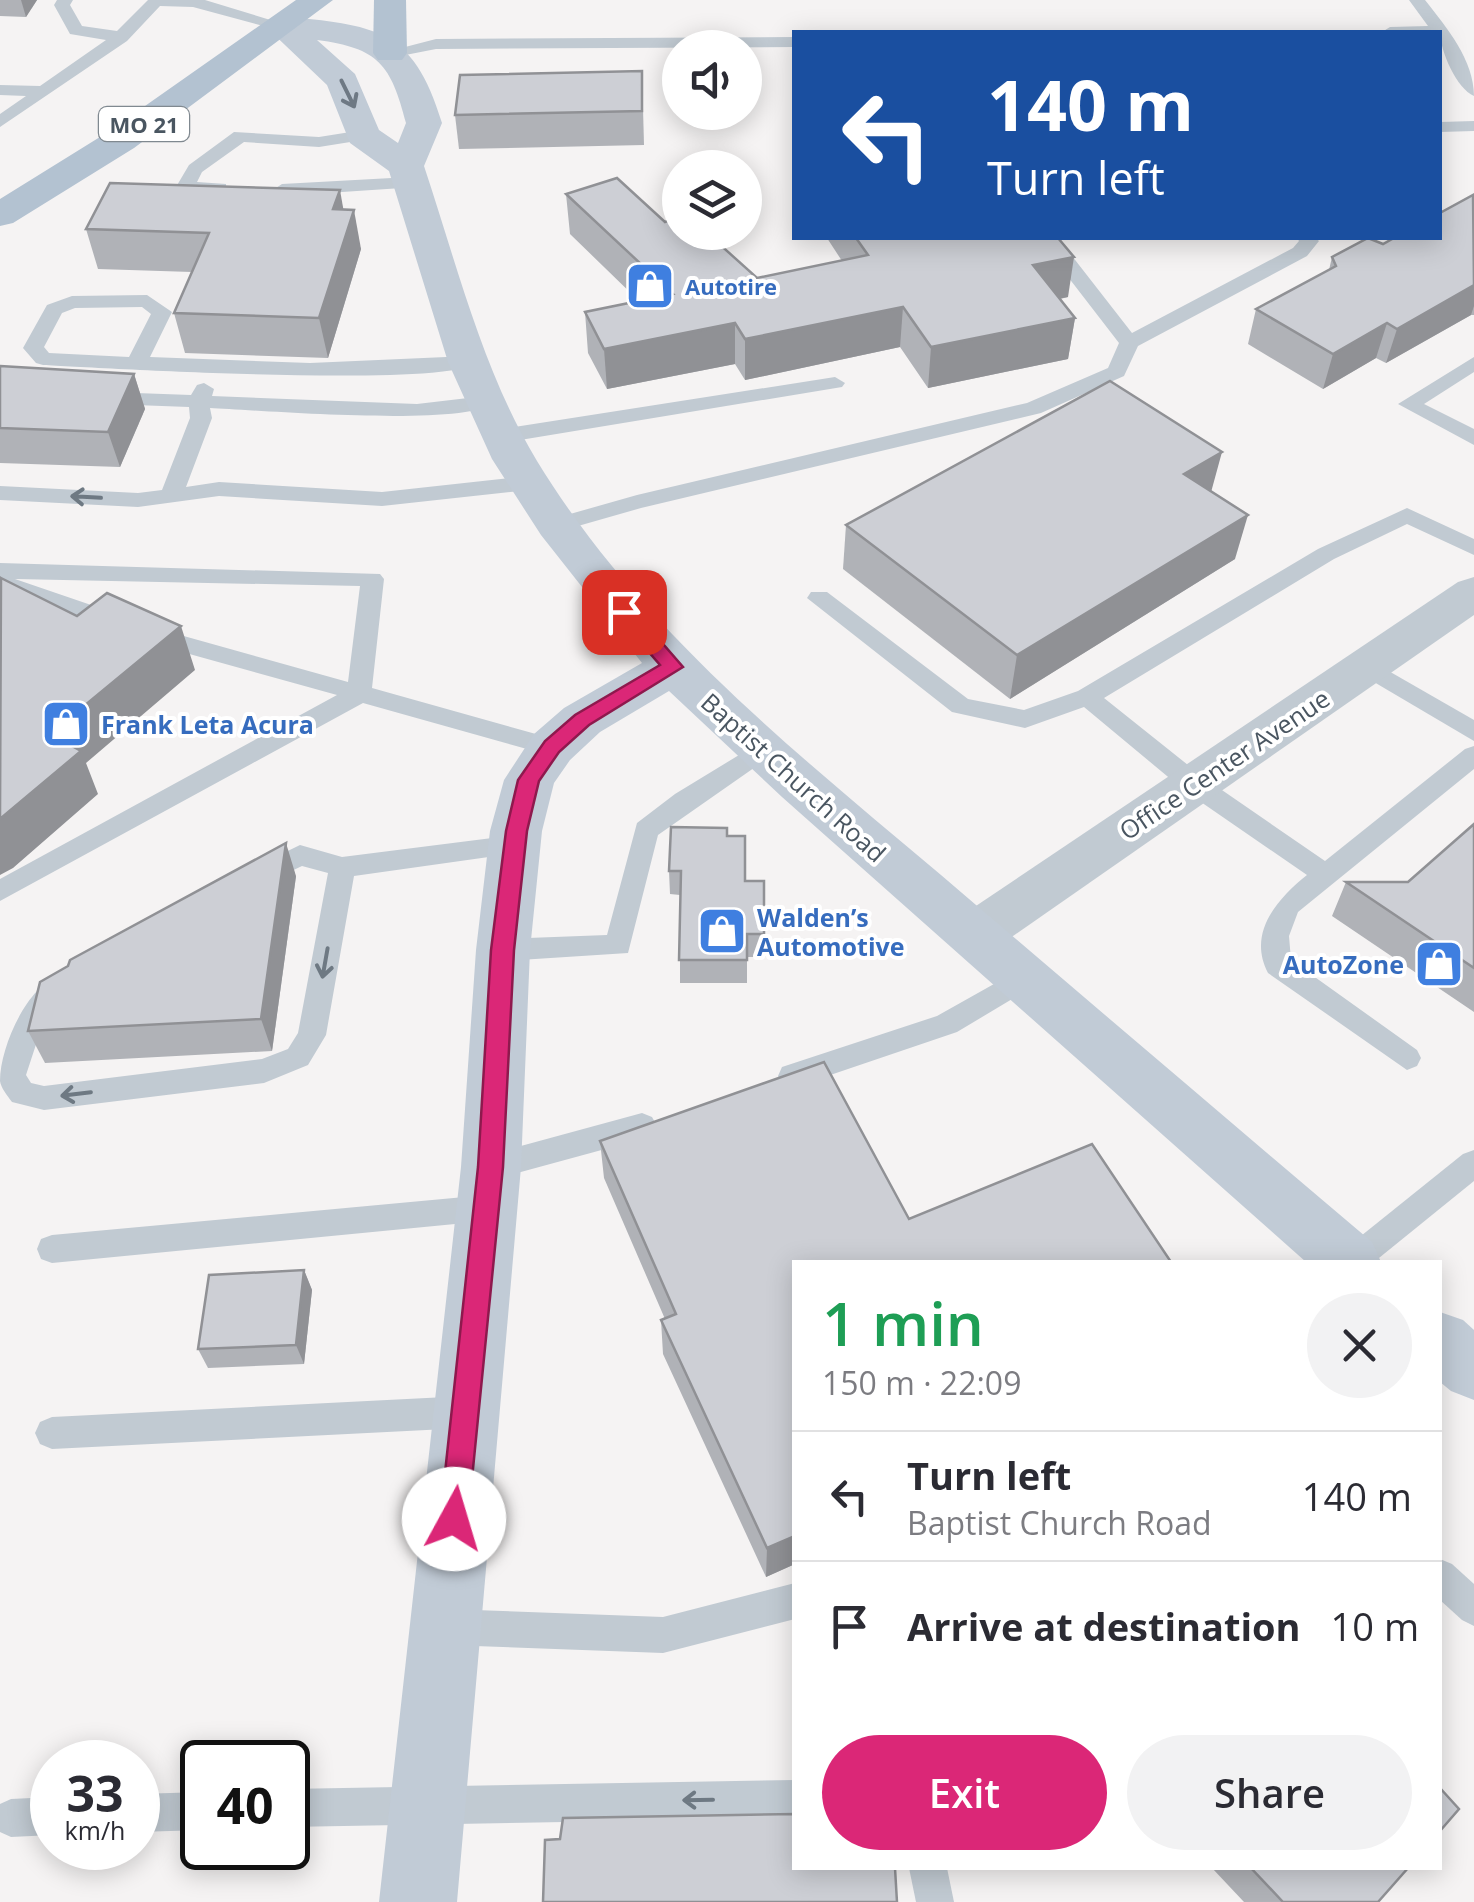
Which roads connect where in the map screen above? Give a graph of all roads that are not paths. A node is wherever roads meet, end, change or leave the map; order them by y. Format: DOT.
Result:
graph roads {
  1 [pos="65,0"];
  2 [pos="156,0"];
  3 [pos="317,0"];
  4 [pos="390,0"];
  5 [pos="1417,0"];
  6 [pos="195,1"];
  7 [pos="282,26"];
  8 [pos="1439,30"];
  9 [pos="1442,34"];
  10 [pos="120,37"];
  11 [pos="792,42"];
  12 [pos="390,53"];
  13 [pos="0,90"];
  14 [pos="44,90"];
  15 [pos="1474,90"];
  16 [pos="0,122"];
  17 [pos="1474,126"];
  18 [pos="1442,127"];
  19 [pos="364,135"];
  20 [pos="408,174"];
  21 [pos="0,215"];
  22 [pos="1050,240"];
  23 [pos="1308,240"];
  24 [pos="1129,344"];
  25 [pos="137,362"];
  26 [pos="1474,364"];
  27 [pos="213,365"];
  28 [pos="834,383"];
  29 [pos="80,397"];
  30 [pos="485,400"];
  31 [pos="198,403"];
  32 [pos="1474,438"];
  33 [pos="529,483"];
  34 [pos="0,493"];
  35 [pos="171,496"];
  36 [pos="557,525"];
  37 [pos="1474,548"];
  38 [pos="0,571"];
  39 [pos="0,582"];
  40 [pos="1474,594"];
  41 [pos="819,598"];
  42 [pos="1366,666"];
  43 [pos="673,667"];
  44 [pos="359,694"];
  45 [pos="1087,698"];
  46 [pos="1474,732"];
  47 [pos="552,747"];
  48 [pos="762,750"];
  49 [pos="1474,755"];
  50 [pos="1194,784"];
  51 [pos="514,845"];
  52 [pos="342,867"];
  53 [pos="1326,875"];
  54 [pos="235,890"];
  55 [pos="0,892"];
  56 [pos="974,935"];
  57 [pos="503,950"];
  58 [pos="88,970"];
  59 [pos="1024,978"];
  60 [pos="1407,1058"];
  61 [pos="766,1085"];
  62 [pos="675,1115"];
  63 [pos="1474,1163"];
  64 [pos="489,1188"];
  65 [pos="52,1248"];
  66 [pos="1349,1260"];
  67 [pos="1353,1260"];
  68 [pos="1442,1342"];
  69 [pos="1474,1370"];
  70 [pos="466,1412"];
  71 [pos="52,1433"];
  72 [pos="1442,1578"];
  73 [pos="792,1602"];
  74 [pos="1474,1608"];
  75 [pos="442,1627"];
  76 [pos="792,1799"];
  77 [pos="427,1803"];
  78 [pos="310,1807"];
  79 [pos="30,1817"];
  80 [pos="11,1818"];
  81 [pos="928,1870"];
  82 [pos="418,1902"];
  83 [pos="936,1902"];
  1 -- 10 [label="lane"];
  2 -- 6 [label="lane"];
  2 -- 10 [label="lane"];
  3 -- 7 [label="main road, MO 21"];
  4 -- 12 [label="main road"];
  5 -- 8 [label="lane"];
  6 -- 7 [label="lane"];
  7 -- 12 [label="street"];
  7 -- 19 [label="street, one-way"];
  7 -- 21 [label="main road, MO 21"];
  9 -- 15 [label="lane"];
  10 -- 14 [label="lane"];
  11 -- 12 [label="lane"];
  12 -- 20 [label="street"];
  13 -- 14 [label="lane"];
  14 -- 16 [label="lane"];
  17 -- 18 [label="lane"];
  19 -- 20 [label="street"];
  19 -- 20 [label="lane"];
  20 -- 30 [label="street, Baptist Church Road"];
  22 -- 24 [label="lane"];
  23 -- 24 [label="lane"];
  24 -- 36 [label="lane"];
  25 -- 25 [label="lane"];
  25 -- 27 [label="lane"];
  26 -- 32 [label="lane"];
  27 -- 30 [label="lane"];
  27 -- 31 [label="lane"];
  28 -- 30 [label="lane"];
  29 -- 31 [label="lane"];
  30 -- 31 [label="lane"];
  30 -- 33 [label="street, Baptist Church Road"];
  31 -- 35 [label="lane"];
  33 -- 35 [label="lane"];
  33 -- 36 [label="street, Baptist Church Road"];
  35 -- 34 [label="lane, one-way"];
  36 -- 43 [label="street, Baptist Church Road"];
  37 -- 45 [label="lane"];
  38 -- 44 [label="lane"];
  39 -- 44 [label="lane"];
  40 -- 42 [label="street, Office Center Avenue"];
  41 -- 45 [label="lane"];
  42 -- 46 [label="lane"];
  42 -- 50 [label="street, Office Center Avenue"];
  43 -- 47 [label="street"];
  43 -- 48 [label="street, Baptist Church Road"];
  44 -- 47 [label="lane"];
  44 -- 55 [label="lane"];
  45 -- 50 [label="lane"];
  47 -- 51 [label="street"];
  48 -- 56 [label="street, Baptist Church Road"];
  48 -- 57 [label="lane"];
  49 -- 53 [label="lane"];
  50 -- 53 [label="lane"];
  50 -- 56 [label="street, Office Center Avenue"];
  51 -- 52 [label="lane"];
  51 -- 57 [label="street"];
  52 -- 54 [label="lane"];
  52 -- 58 [label="lane, one-way"];
  53 -- 60 [label="lane"];
  56 -- 59 [label="street, Baptist Church Road"];
  57 -- 64 [label="street"];
  59 -- 61 [label="lane"];
  59 -- 66 [label="street, Baptist Church Road"];
  62 -- 64 [label="lane"];
  63 -- 67 [label="lane"];
  64 -- 65 [label="lane"];
  64 -- 70 [label="street"];
  68 -- 69 [label="street"];
  70 -- 71 [label="lane"];
  70 -- 75 [label="street"];
  72 -- 74 [label="lane"];
  73 -- 75 [label="lane"];
  75 -- 77 [label="street"];
  76 -- 77 [label="lane, one-way"];
  77 -- 78 [label="lane"];
  77 -- 82 [label="street"];
  79 -- 80 [label="lane"];
  81 -- 83 [label="lane"];
}
